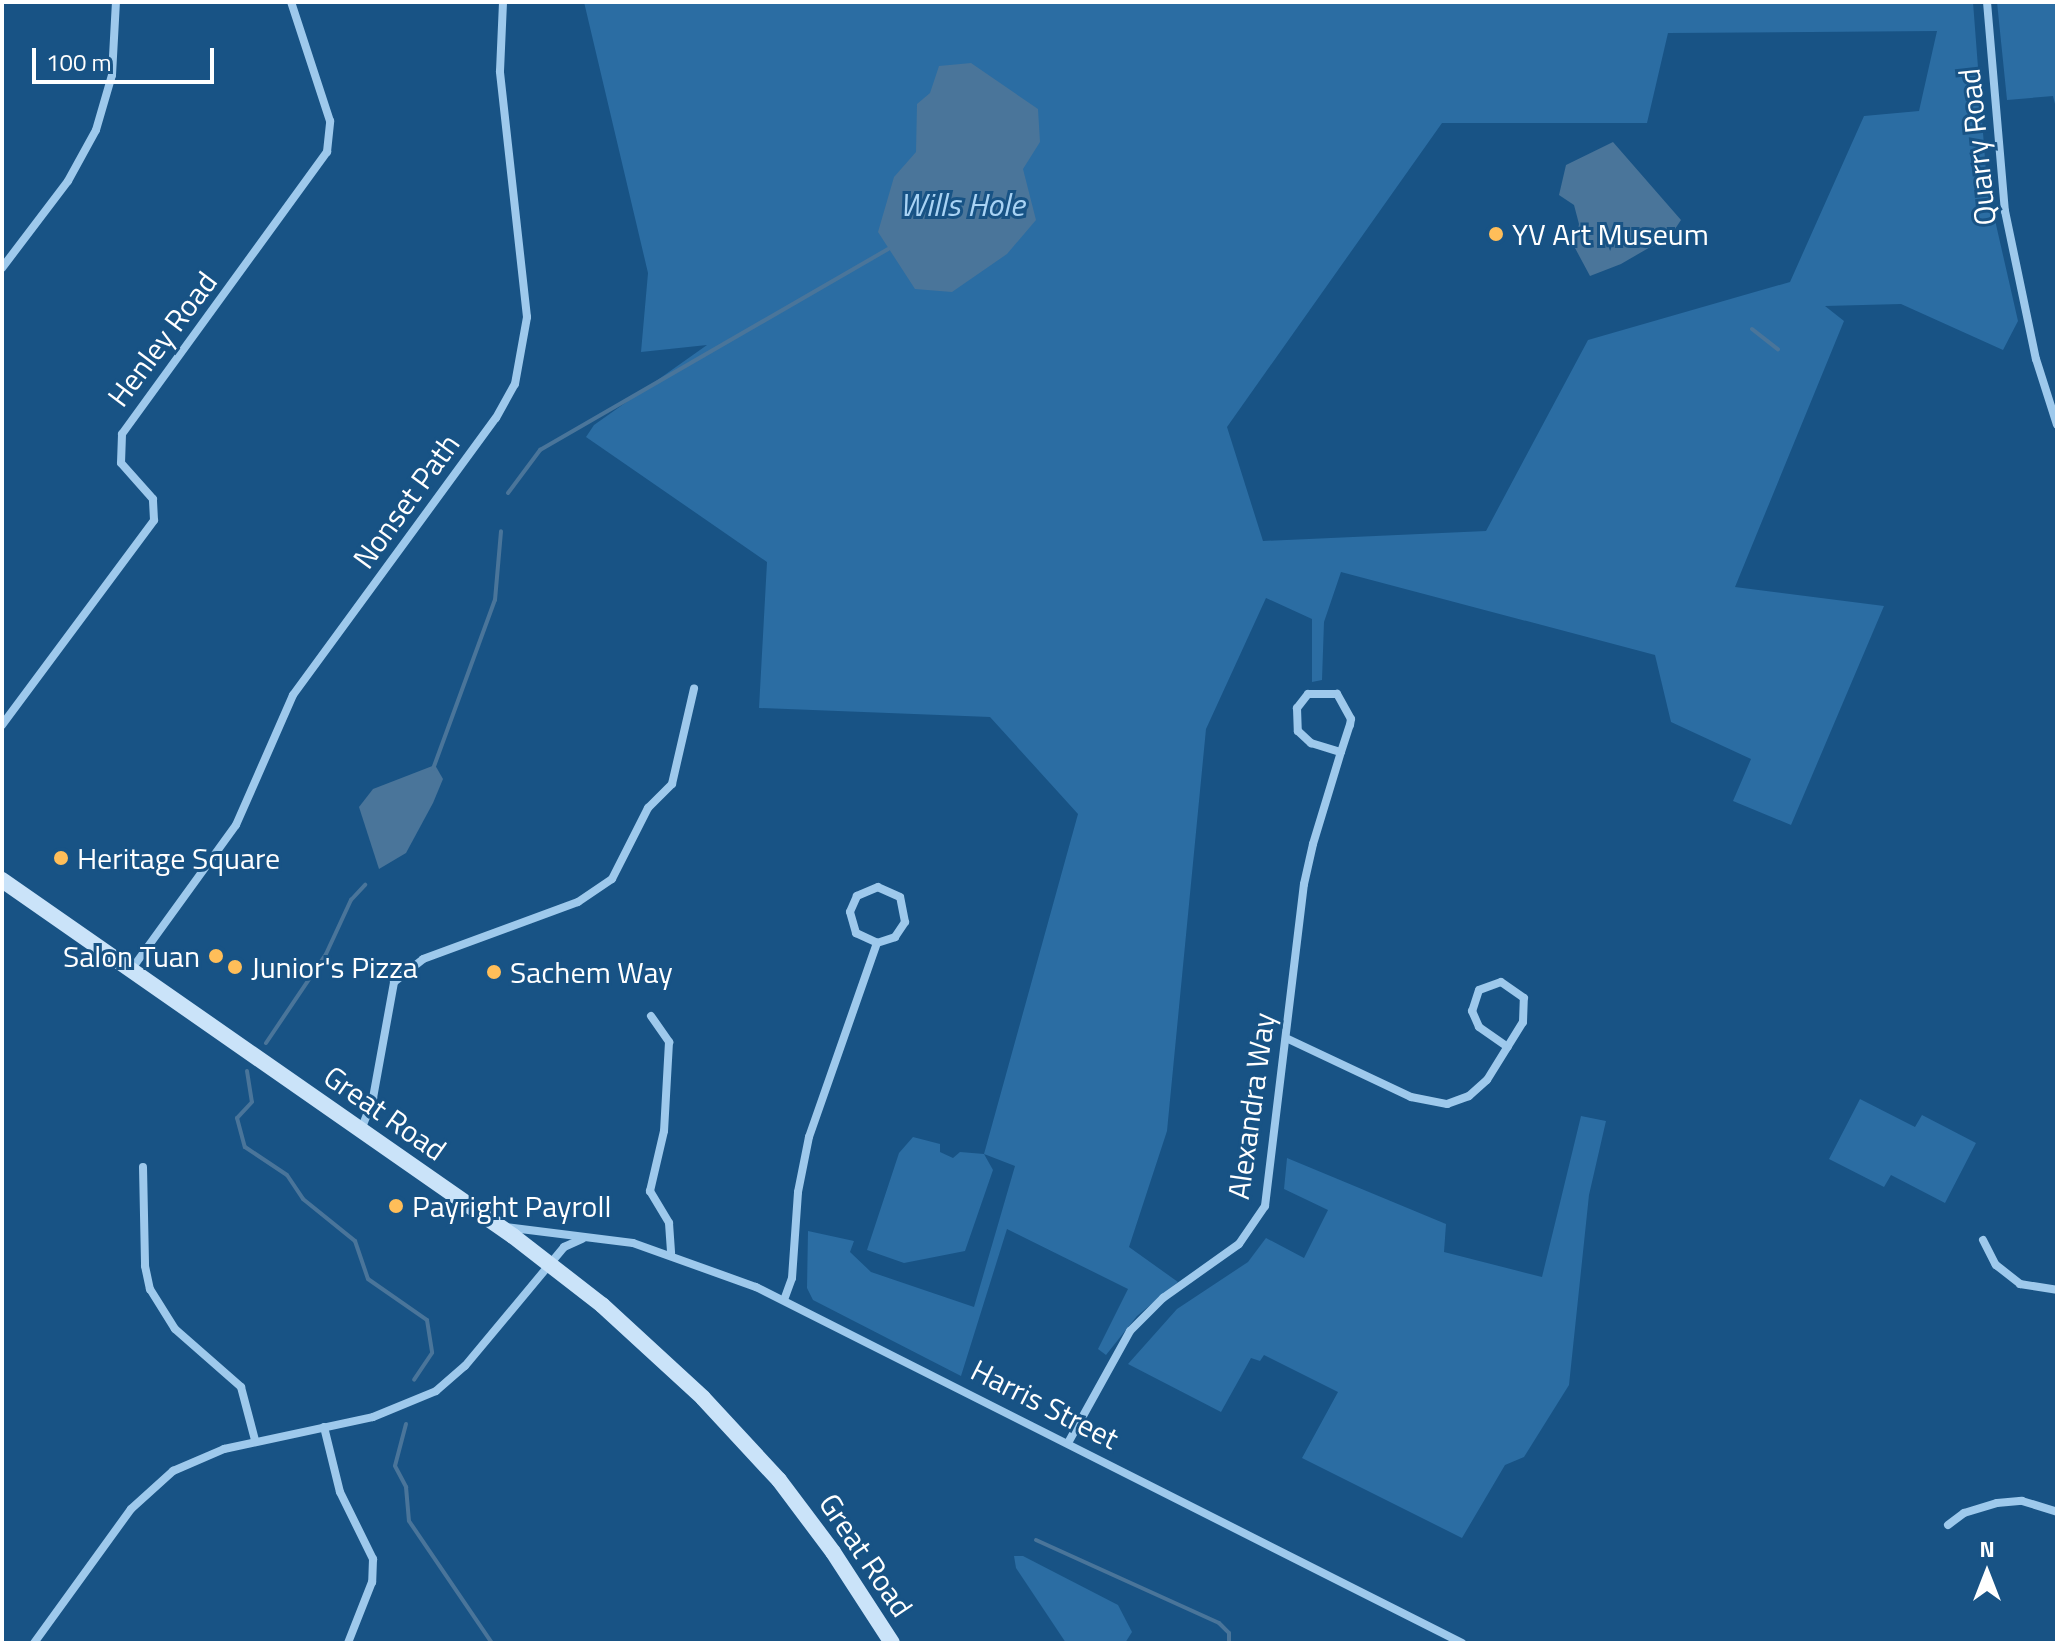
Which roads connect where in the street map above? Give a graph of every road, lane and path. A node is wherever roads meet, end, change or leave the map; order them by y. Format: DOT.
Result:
graph roads {
  1 [pos="116,2"];
  2 [pos="291,2"];
  3 [pos="503,2"];
  4 [pos="1987,2"];
  5 [pos="2,268"];
  6 [pos="2057,425"];
  7 [pos="694,689"];
  8 [pos="2,725"];
  9 [pos="1341,752"];
  10 [pos="2,880"];
  11 [pos="877,943"];
  12 [pos="131,970"];
  13 [pos="651,1016"];
  14 [pos="1286,1038"];
  15 [pos="1508,1047"];
  16 [pos="360,1131"];
  17 [pos="143,1167"];
  18 [pos="500,1227"];
  19 [pos="595,1237"];
  20 [pos="1983,1240"];
  21 [pos="671,1253"];
  22 [pos="549,1262"];
  23 [pos="2057,1290"];
  24 [pos="784,1300"];
  25 [pos="324,1427"];
  26 [pos="255,1440"];
  27 [pos="1068,1443"];
  28 [pos="2057,1512"];
  29 [pos="1948,1525"];
  30 [pos="34,1643"];
  31 [pos="348,1643"];
  32 [pos="892,1643"];
  33 [pos="1462,1643"];
  1 -- 5 [label="street"];
  2 -- 8 [label="street, Henley Road"];
  3 -- 12 [label="street, Nonset Path"];
  4 -- 6 [label="street, Quarry Road"];
  7 -- 16 [label="street"];
  9 -- 9 [label="street, Alexandra Way"];
  9 -- 14 [label="street, Alexandra Way"];
  10 -- 12 [label="main road, Great Road"];
  11 -- 11 [label="street"];
  11 -- 24 [label="street"];
  12 -- 16 [label="main road, Great Road"];
  13 -- 21 [label="street"];
  14 -- 15 [label="street"];
  14 -- 27 [label="street, Alexandra Way"];
  15 -- 15 [label="street"];
  16 -- 18 [label="main road, Great Road"];
  17 -- 26 [label="street"];
  18 -- 19 [label="street, Harris Street"];
  18 -- 22 [label="main road, Great Road"];
  19 -- 21 [label="street, Harris Street"];
  19 -- 22 [label="street"];
  20 -- 23 [label="street"];
  21 -- 24 [label="street, Harris Street"];
  22 -- 25 [label="street"];
  22 -- 32 [label="main road, Great Road"];
  24 -- 27 [label="street, Harris Street"];
  25 -- 26 [label="street"];
  25 -- 31 [label="street"];
  26 -- 30 [label="street"];
  27 -- 33 [label="street, Harris Street"];
  28 -- 29 [label="street"];
}
